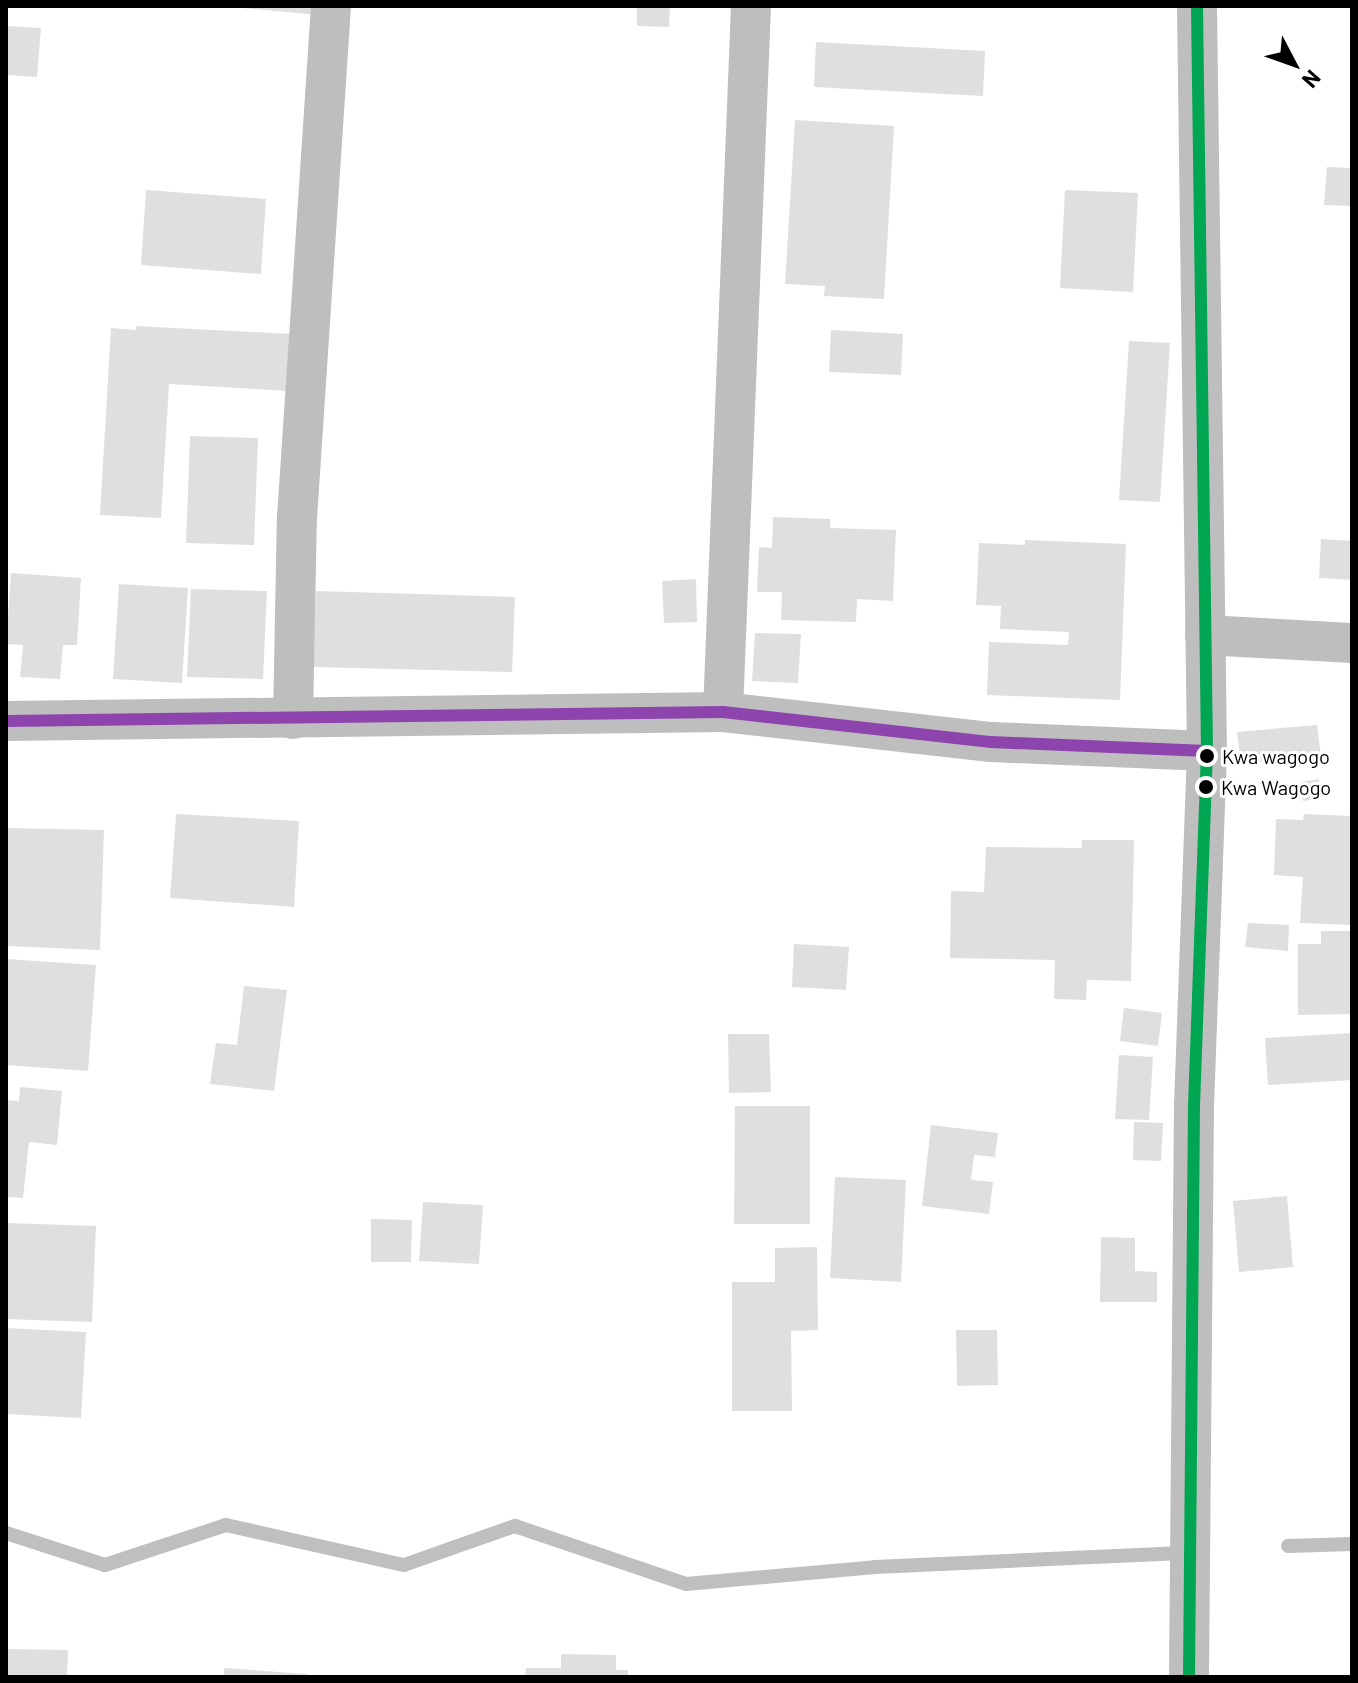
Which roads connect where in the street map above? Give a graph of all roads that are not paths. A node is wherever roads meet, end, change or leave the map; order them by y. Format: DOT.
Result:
graph roads {
  1 [pos="331,6"];
  2 [pos="751,6"];
  3 [pos="1197,6"];
  4 [pos="1205,635"];
  5 [pos="1352,643"];
  6 [pos="723,712"];
  7 [pos="293,719"];
  8 [pos="6,721"];
  9 [pos="1207,751"];
  10 [pos="1189,1677"];
  1 -- 7 [label="street"];
  2 -- 6 [label="street"];
  3 -- 4 [label="street"];
  4 -- 5 [label="street"];
  4 -- 9 [label="street"];
  6 -- 7 [label="street"];
  6 -- 9 [label="street"];
  7 -- 8 [label="street"];
  9 -- 10 [label="street"];
}
